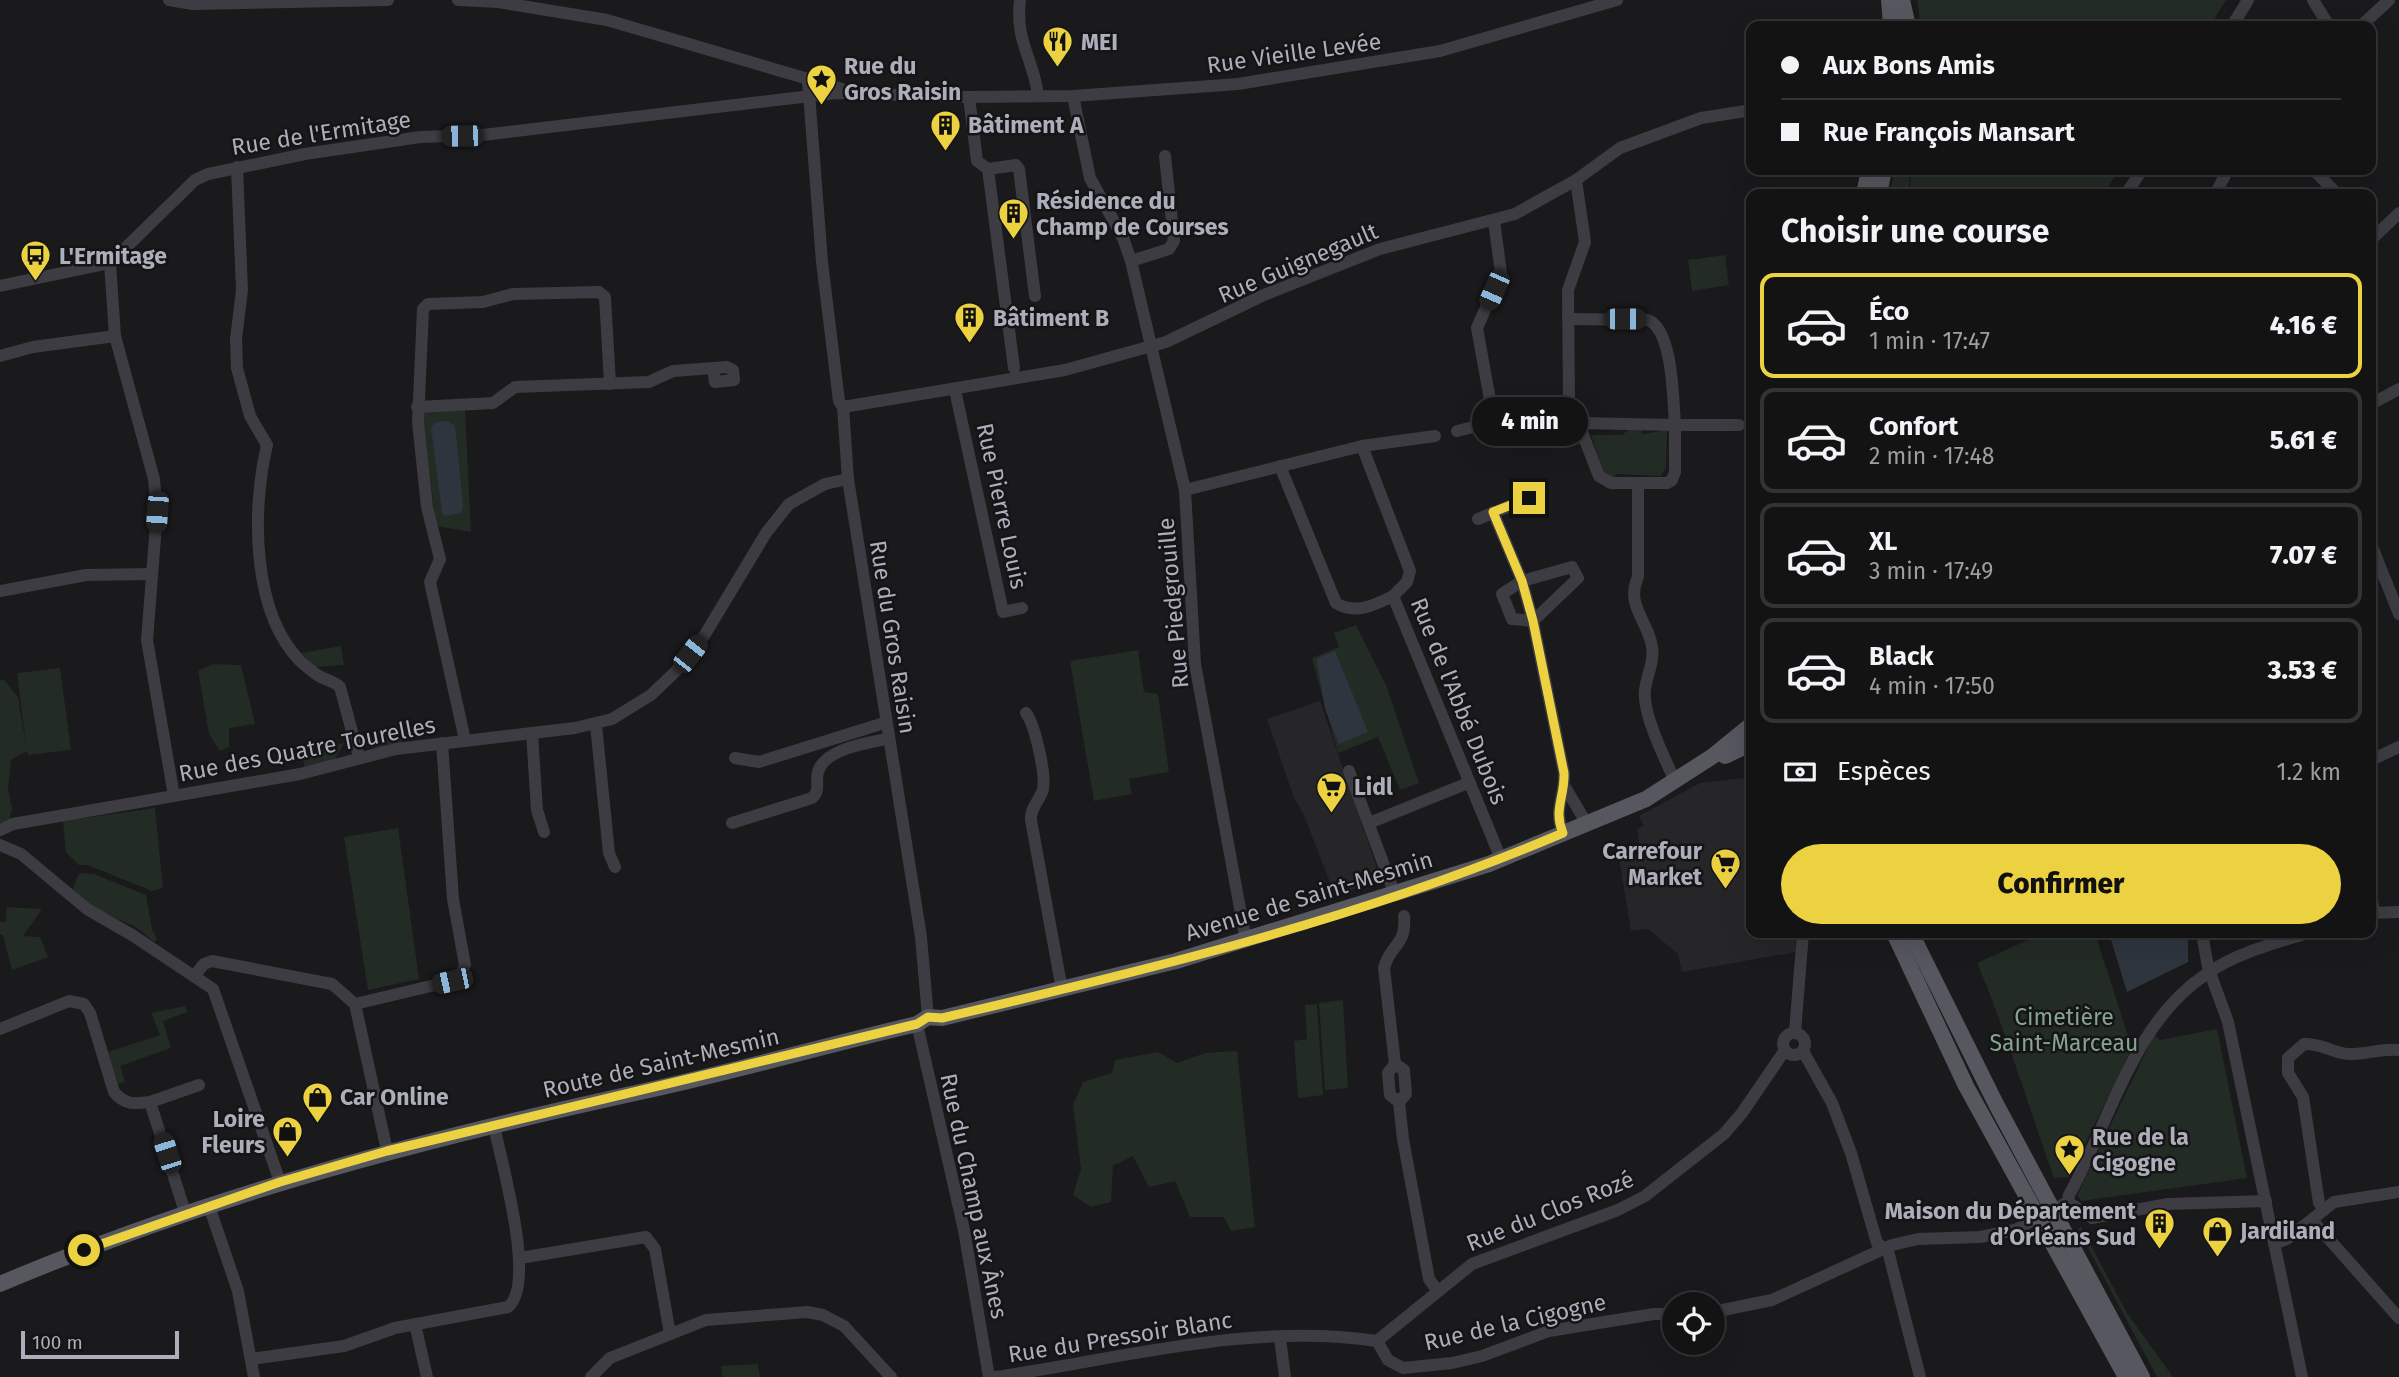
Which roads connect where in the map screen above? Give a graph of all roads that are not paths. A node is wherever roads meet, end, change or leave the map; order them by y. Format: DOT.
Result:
graph roads {
  1 [pos="169,0"];
  2 [pos="388,0"];
  3 [pos="458,0"];
  4 [pos="1020,0"];
  5 [pos="1617,0"];
  6 [pos="1889,0"];
  7 [pos="1902,0"];
  8 [pos="2248,0"];
  9 [pos="2313,0"];
  10 [pos="2389,0"];
  11 [pos="1891,21"];
  12 [pos="1907,21"];
  13 [pos="2235,21"];
  14 [pos="2326,21"];
  15 [pos="2366,21"];
  16 [pos="808,81"];
  17 [pos="859,93"];
  18 [pos="1038,95"];
  19 [pos="810,96"];
  20 [pos="1073,96"];
  21 [pos="970,97"];
  22 [pos="1746,111"];
  23 [pos="1165,156"];
  24 [pos="237,167"];
  25 [pos="988,169"];
  26 [pos="2319,175"];
  27 [pos="1576,180"];
  28 [pos="2332,189"];
  29 [pos="2399,213"];
  30 [pos="1493,222"];
  31 [pos="2376,233"];
  32 [pos="1131,261"];
  33 [pos="110,262"];
  34 [pos="0,286"];
  35 [pos="1035,296"];
  36 [pos="1568,319"];
  37 [pos="115,336"];
  38 [pos="1149,347"];
  39 [pos="0,356"];
  40 [pos="713,368"];
  41 [pos="1014,368"];
  42 [pos="610,384"];
  43 [pos="2399,389"];
  44 [pos="956,390"];
  45 [pos="2376,401"];
  46 [pos="418,407"];
  47 [pos="843,407"];
  48 [pos="1579,424"];
  49 [pos="1675,425"];
  50 [pos="1740,425"];
  51 [pos="1457,431"];
  52 [pos="1435,436"];
  53 [pos="1362,446"];
  54 [pos="1280,466"];
  55 [pos="848,479"];
  56 [pos="1638,484"];
  57 [pos="1185,490"];
  58 [pos="1529,498"];
  59 [pos="1493,512"];
  60 [pos="1478,519"];
  61 [pos="2376,556"];
  62 [pos="152,574"];
  63 [pos="1522,581"];
  64 [pos="0,591"];
  65 [pos="1393,596"];
  66 [pos="1022,608"];
  67 [pos="2399,614"];
  68 [pos="1533,621"];
  69 [pos="1026,713"];
  70 [pos="884,723"];
  71 [pos="596,725"];
  72 [pos="1746,728"];
  73 [pos="532,733"];
  74 [pos="887,738"];
  75 [pos="466,740"];
  76 [pos="442,743"];
  77 [pos="1746,746"];
  78 [pos="2399,747"];
  79 [pos="359,757"];
  80 [pos="736,758"];
  81 [pos="2376,758"];
  82 [pos="1349,771"];
  83 [pos="1681,777"];
  84 [pos="1468,783"];
  85 [pos="1565,787"];
  86 [pos="174,796"];
  87 [pos="732,823"];
  88 [pos="1369,823"];
  89 [pos="1587,824"];
  90 [pos="0,830"];
  91 [pos="544,832"];
  92 [pos="1563,833"];
  93 [pos="0,845"];
  94 [pos="1501,859"];
  95 [pos="615,867"];
  96 [pos="1395,895"];
  97 [pos="2376,912"];
  98 [pos="2399,912"];
  99 [pos="1404,916"];
  100 [pos="1804,938"];
  101 [pos="1888,938"];
  102 [pos="1896,938"];
  103 [pos="1914,938"];
  104 [pos="1922,938"];
  105 [pos="2203,938"];
  106 [pos="2293,938"];
  107 [pos="1246,941"];
  108 [pos="2210,972"];
  109 [pos="195,975"];
  110 [pos="1914,977"];
  111 [pos="1062,990"];
  112 [pos="1940,990"];
  113 [pos="355,1004"];
  114 [pos="923,1021"];
  115 [pos="0,1028"];
  116 [pos="1795,1032"];
  117 [pos="853,1040"];
  118 [pos="1785,1050"];
  119 [pos="2399,1050"];
  120 [pos="1803,1051"];
  121 [pos="198,1085"];
  122 [pos="150,1102"];
  123 [pos="494,1126"];
  124 [pos="387,1151"];
  125 [pos="280,1182"];
  126 [pos="2399,1192"];
  127 [pos="2266,1201"];
  128 [pos="2068,1202"];
  129 [pos="209,1206"];
  130 [pos="2324,1210"];
  131 [pos="2045,1214"];
  132 [pos="186,1215"];
  133 [pos="2312,1220"];
  134 [pos="2274,1244"];
  135 [pos="1883,1248"];
  136 [pos="520,1258"];
  137 [pos="0,1284"];
  138 [pos="1437,1290"];
  139 [pos="1725,1310"];
  140 [pos="1662,1314"];
  141 [pos="2399,1318"];
  142 [pos="415,1324"];
  143 [pos="670,1334"];
  144 [pos="1280,1338"];
  145 [pos="1377,1341"];
  146 [pos="251,1359"];
  147 [pos="1404,1372"];
  148 [pos="254,1377"];
  149 [pos="427,1377"];
  150 [pos="591,1377"];
  151 [pos="891,1377"];
  152 [pos="989,1377"];
  153 [pos="995,1377"];
  154 [pos="1285,1377"];
  155 [pos="1920,1377"];
  156 [pos="2126,1377"];
  157 [pos="2142,1377"];
  158 [pos="2302,1377"];
  1 -- 2 [label="street"];
  3 -- 16 [label="street"];
  4 -- 18 [label="street"];
  5 -- 20 [label="street, Rue Vieille Levée"];
  6 -- 11 [label="main road"];
  7 -- 12 [label="main road"];
  8 -- 13 [label="street"];
  9 -- 14 [label="street"];
  10 -- 15 [label="street"];
  16 -- 17 [label="street"];
  16 -- 19 [label="street, Rue du Gros Raisin"];
  17 -- 19 [label="street, Rue Vieille Levée"];
  17 -- 21 [label="street, Rue Vieille Levée"];
  18 -- 20 [label="street, Rue Vieille Levée"];
  18 -- 21 [label="street, Rue Vieille Levée"];
  19 -- 24 [label="street, Rue de l'Ermitage"];
  19 -- 47 [label="street, Rue du Gros Raisin"];
  20 -- 32 [label="street, Rue Piedgrouille"];
  21 -- 25 [label="street"];
  22 -- 27 [label="street, Rue Guignegault"];
  23 -- 32 [label="street"];
  24 -- 33 [label="street, Rue de l'Ermitage"];
  24 -- 79 [label="street"];
  25 -- 35 [label="street"];
  25 -- 41 [label="street"];
  26 -- 28 [label="street"];
  27 -- 30 [label="street, Rue Guignegault"];
  27 -- 36 [label="street"];
  29 -- 31 [label="street"];
  30 -- 38 [label="street, Rue Guignegault"];
  30 -- 51 [label="street"];
  32 -- 38 [label="street, Rue Piedgrouille"];
  33 -- 34 [label="street"];
  33 -- 37 [label="street"];
  36 -- 48 [label="street"];
  36 -- 49 [label="street"];
  37 -- 39 [label="street"];
  37 -- 62 [label="street"];
  38 -- 44 [label="street, Rue Guignegault"];
  38 -- 57 [label="street, Rue Piedgrouille"];
  40 -- 42 [label="street"];
  42 -- 46 [label="street"];
  42 -- 46 [label="street"];
  43 -- 45 [label="street"];
  44 -- 47 [label="street, Rue Guignegault"];
  44 -- 66 [label="street, Rue Pierre Louis"];
  46 -- 75 [label="street"];
  47 -- 55 [label="street, Rue du Gros Raisin"];
  48 -- 49 [label="street"];
  48 -- 56 [label="street"];
  49 -- 50 [label="street"];
  49 -- 56 [label="street"];
  52 -- 53 [label="street"];
  53 -- 54 [label="street"];
  53 -- 65 [label="street"];
  54 -- 57 [label="street"];
  54 -- 65 [label="street, Rue de l'Abbé Dubois"];
  55 -- 70 [label="street, Rue du Gros Raisin"];
  55 -- 71 [label="street, Rue des Quatre Tourelles"];
  56 -- 83 [label="street"];
  57 -- 107 [label="street, Rue Piedgrouille"];
  58 -- 59 [label="street"];
  59 -- 60 [label="street"];
  59 -- 63 [label="street"];
  61 -- 67 [label="street"];
  62 -- 64 [label="street"];
  62 -- 86 [label="street"];
  63 -- 68 [label="street"];
  63 -- 68 [label="street"];
  63 -- 68 [label="street"];
  65 -- 84 [label="street, Rue de l'Abbé Dubois"];
  68 -- 85 [label="street"];
  69 -- 111 [label="street"];
  70 -- 74 [label="street, Rue du Gros Raisin"];
  70 -- 80 [label="street"];
  71 -- 73 [label="street, Rue des Quatre Tourelles"];
  71 -- 95 [label="street"];
  72 -- 83 [label="main road, Avenue de Saint-Mesmin"];
  73 -- 75 [label="street, Rue des Quatre Tourelles"];
  73 -- 91 [label="street"];
  74 -- 87 [label="street"];
  74 -- 114 [label="street, Rue du Gros Raisin"];
  75 -- 76 [label="street, Rue des Quatre Tourelles"];
  76 -- 79 [label="street, Rue des Quatre Tourelles"];
  76 -- 113 [label="street"];
  77 -- 83 [label="main road"];
  78 -- 81 [label="street"];
  79 -- 86 [label="street, Rue des Quatre Tourelles"];
  82 -- 88 [label="street"];
  83 -- 89 [label="main road, Avenue de Saint-Mesmin"];
  84 -- 88 [label="street"];
  84 -- 94 [label="street, Rue de l'Abbé Dubois"];
  85 -- 89 [label="street"];
  85 -- 92 [label="street"];
  86 -- 90 [label="street, Rue des Quatre Tourelles"];
  88 -- 96 [label="street"];
  89 -- 92 [label="main road, Avenue de Saint-Mesmin"];
  92 -- 94 [label="main road, Avenue de Saint-Mesmin"];
  93 -- 109 [label="street"];
  94 -- 96 [label="main road, Avenue de Saint-Mesmin"];
  96 -- 107 [label="main road, Avenue de Saint-Mesmin"];
  97 -- 98 [label="street"];
  99 -- 138 [label="street"];
  100 -- 116 [label="street"];
  101 -- 110 [label="main road"];
  102 -- 110 [label="main road"];
  103 -- 112 [label="main road"];
  104 -- 112 [label="main road"];
  105 -- 108 [label="street"];
  106 -- 108 [label="street"];
  107 -- 111 [label="main road, Avenue de Saint-Mesmin"];
  108 -- 127 [label="street"];
  108 -- 128 [label="street"];
  109 -- 113 [label="street"];
  109 -- 125 [label="street"];
  110 -- 131 [label="main road"];
  111 -- 114 [label="main road, Avenue de Saint-Mesmin"];
  112 -- 131 [label="main road"];
  113 -- 124 [label="street"];
  114 -- 117 [label="main road, Avenue de Saint-Mesmin"];
  114 -- 152 [label="street, Rue du Champ aux Ânes"];
  115 -- 122 [label="street"];
  116 -- 118 [label="street"];
  116 -- 120 [label="street"];
  117 -- 123 [label="main road, Route de Saint-Mesmin"];
  118 -- 120 [label="street"];
  118 -- 138 [label="street, Rue du Clos Rozé"];
  119 -- 130 [label="street"];
  120 -- 135 [label="street"];
  121 -- 122 [label="street"];
  122 -- 132 [label="street"];
  123 -- 124 [label="main road, Route de Saint-Mesmin"];
  123 -- 136 [label="street"];
  124 -- 125 [label="main road, Route de Saint-Mesmin"];
  125 -- 129 [label="main road, Route de Saint-Mesmin"];
  126 -- 130 [label="street"];
  127 -- 128 [label="street"];
  127 -- 134 [label="street"];
  128 -- 131 [label="street"];
  129 -- 132 [label="main road, Route de Saint-Mesmin"];
  129 -- 146 [label="street"];
  130 -- 133 [label="street"];
  131 -- 135 [label="street"];
  131 -- 156 [label="main road"];
  131 -- 157 [label="main road"];
  132 -- 137 [label="main road, Route de Saint-Mesmin"];
  133 -- 134 [label="street"];
  133 -- 141 [label="street"];
  134 -- 158 [label="street"];
  135 -- 139 [label="street"];
  135 -- 155 [label="street"];
  136 -- 142 [label="street"];
  136 -- 143 [label="street"];
  138 -- 145 [label="street, Rue du Clos Rozé"];
  140 -- 147 [label="street, Rue de la Cigogne"];
  142 -- 146 [label="street"];
  142 -- 149 [label="street"];
  143 -- 150 [label="street"];
  143 -- 151 [label="street"];
  144 -- 145 [label="street, Rue du Pressoir Blanc"];
  144 -- 153 [label="street, Rue du Pressoir Blanc"];
  144 -- 154 [label="street"];
  145 -- 147 [label="street, Rue de la Cigogne"];
  146 -- 148 [label="street"];
}
